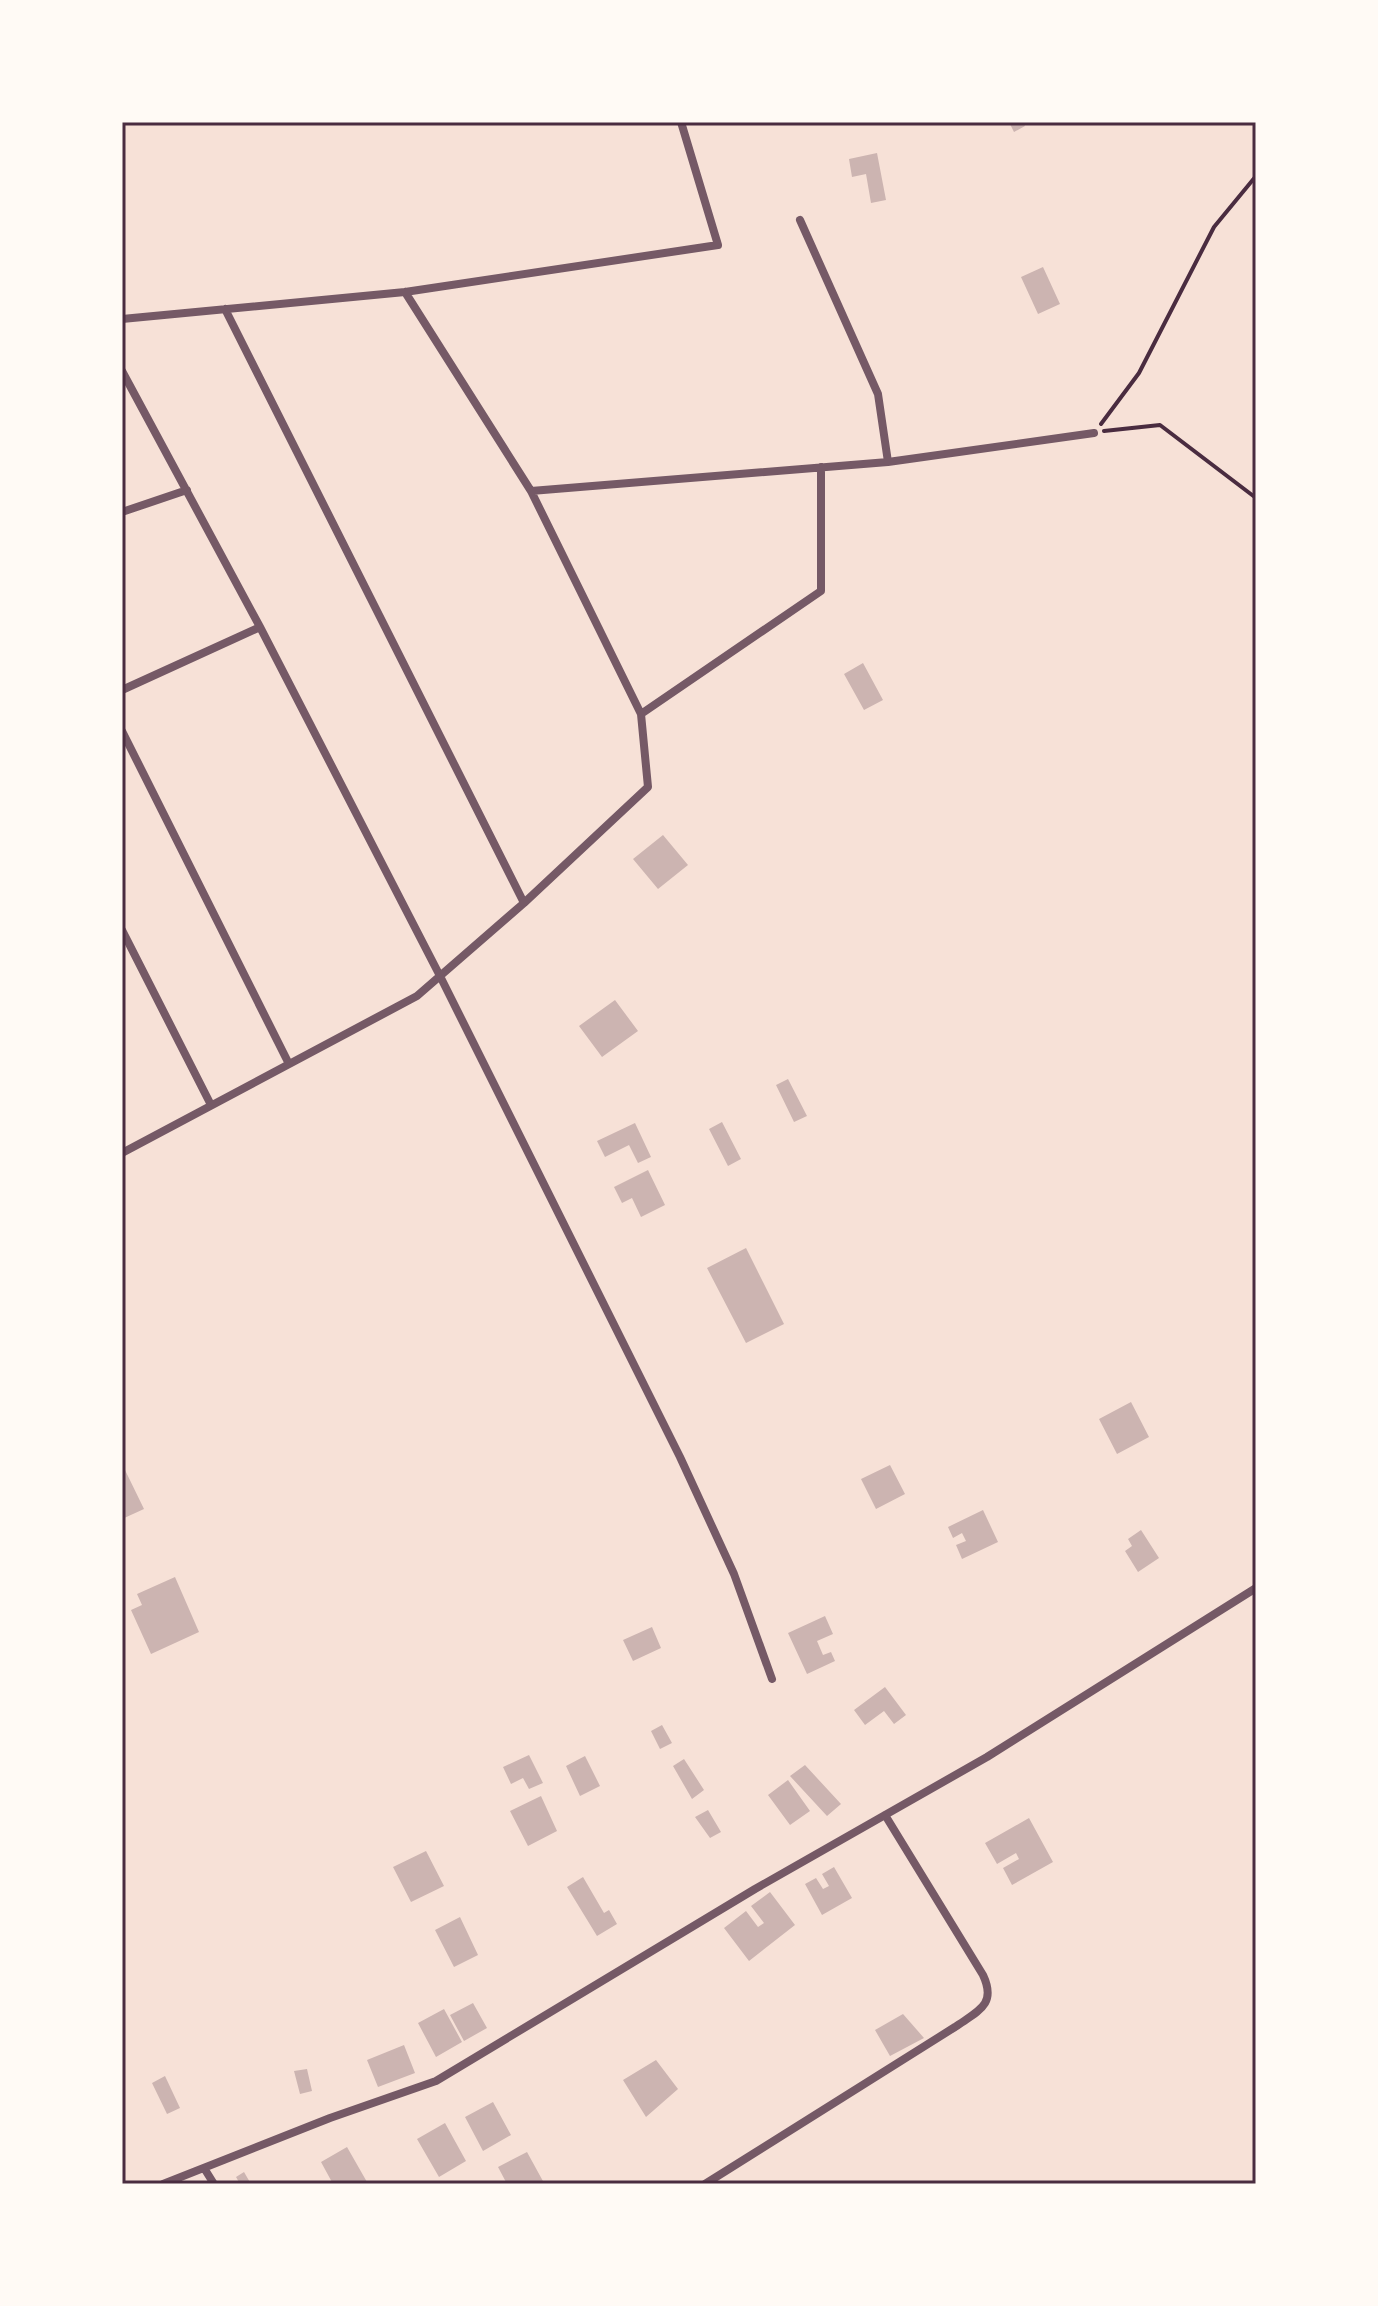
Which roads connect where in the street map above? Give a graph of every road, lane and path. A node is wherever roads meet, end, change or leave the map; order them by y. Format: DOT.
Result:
graph roads {
  1 [pos="681,122"];
  2 [pos="1256,176"];
  3 [pos="800,220"];
  4 [pos="405,292"];
  5 [pos="225,309"];
  6 [pos="122,319"];
  7 [pos="122,371"];
  8 [pos="1094,433"];
  9 [pos="888,462"];
  10 [pos="821,467"];
  11 [pos="187,490"];
  12 [pos="531,491"];
  13 [pos="1256,498"];
  14 [pos="122,512"];
  15 [pos="260,627"];
  16 [pos="122,690"];
  17 [pos="641,714"];
  18 [pos="122,731"];
  19 [pos="524,903"];
  20 [pos="122,930"];
  21 [pos="440,976"];
  22 [pos="289,1064"];
  23 [pos="211,1105"];
  24 [pos="123,1150"];
  25 [pos="1256,1588"];
  26 [pos="772,1679"];
  27 [pos="885,1815"];
  28 [pos="204,2168"];
  29 [pos="163,2184"];
  30 [pos="214,2184"];
  31 [pos="705,2184"];
  1 -- 4 [label="street"];
  2 -- 8 [label="path"];
  3 -- 9 [label="street"];
  4 -- 5 [label="street"];
  4 -- 12 [label="street"];
  5 -- 6 [label="street"];
  5 -- 19 [label="street"];
  7 -- 11 [label="street"];
  8 -- 9 [label="street"];
  8 -- 13 [label="path"];
  9 -- 10 [label="street"];
  10 -- 12 [label="street"];
  10 -- 17 [label="street"];
  11 -- 14 [label="street"];
  11 -- 15 [label="street"];
  12 -- 17 [label="street"];
  15 -- 16 [label="street"];
  15 -- 21 [label="street"];
  17 -- 19 [label="street"];
  18 -- 22 [label="street"];
  19 -- 21 [label="street"];
  20 -- 23 [label="street"];
  21 -- 22 [label="street"];
  21 -- 26 [label="street"];
  22 -- 23 [label="street"];
  23 -- 24 [label="street"];
  25 -- 27 [label="street"];
  27 -- 28 [label="street"];
  27 -- 31 [label="street"];
  28 -- 29 [label="street"];
  28 -- 30 [label="street"];
}
